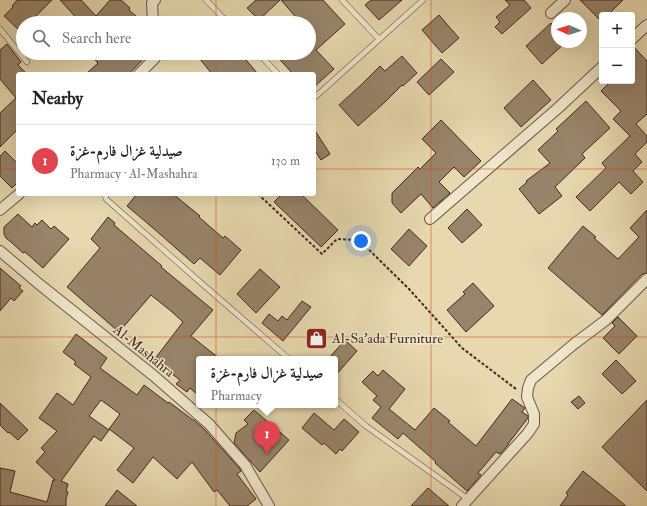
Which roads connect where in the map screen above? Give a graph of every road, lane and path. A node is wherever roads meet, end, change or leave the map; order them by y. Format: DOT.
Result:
graph roads {
  1 [pos="155,0"];
  2 [pos="206,0"];
  3 [pos="342,0"];
  4 [pos="423,0"];
  5 [pos="565,0"];
  6 [pos="553,12"];
  7 [pos="153,16"];
  8 [pos="221,16"];
  9 [pos="647,25"];
  10 [pos="0,29"];
  11 [pos="635,36"];
  12 [pos="379,40"];
  13 [pos="16,49"];
  14 [pos="153,60"];
  15 [pos="265,60"];
  16 [pos="599,70"];
  17 [pos="141,72"];
  18 [pos="276,72"];
  19 [pos="316,96"];
  20 [pos="17,196"];
  21 [pos="106,196"];
  22 [pos="260,196"];
  23 [pos="0,210"];
  24 [pos="430,219"];
  25 [pos="0,251"];
  26 [pos="647,279"];
  27 [pos="286,356"];
  28 [pos="527,397"];
  29 [pos="338,402"];
  30 [pos="465,502"];
  31 [pos="269,506"];
  1 -- 7 [label="street"];
  2 -- 8 [label="lane"];
  3 -- 12 [label="lane"];
  4 -- 12 [label="lane"];
  5 -- 6 [label="street"];
  9 -- 11 [label="street"];
  10 -- 13 [label="lane"];
  12 -- 19 [label="lane"];
  14 -- 17 [label="street"];
  15 -- 18 [label="lane"];
  16 -- 24 [label="street"];
  20 -- 23 [label="street"];
  21 -- 27 [label="lane"];
  22 -- 28 [label="path"];
  25 -- 31 [label="street, Al-Mashahra"];
  26 -- 28 [label="street"];
  28 -- 30 [label="street"];
  29 -- 30 [label="lane"];
}
